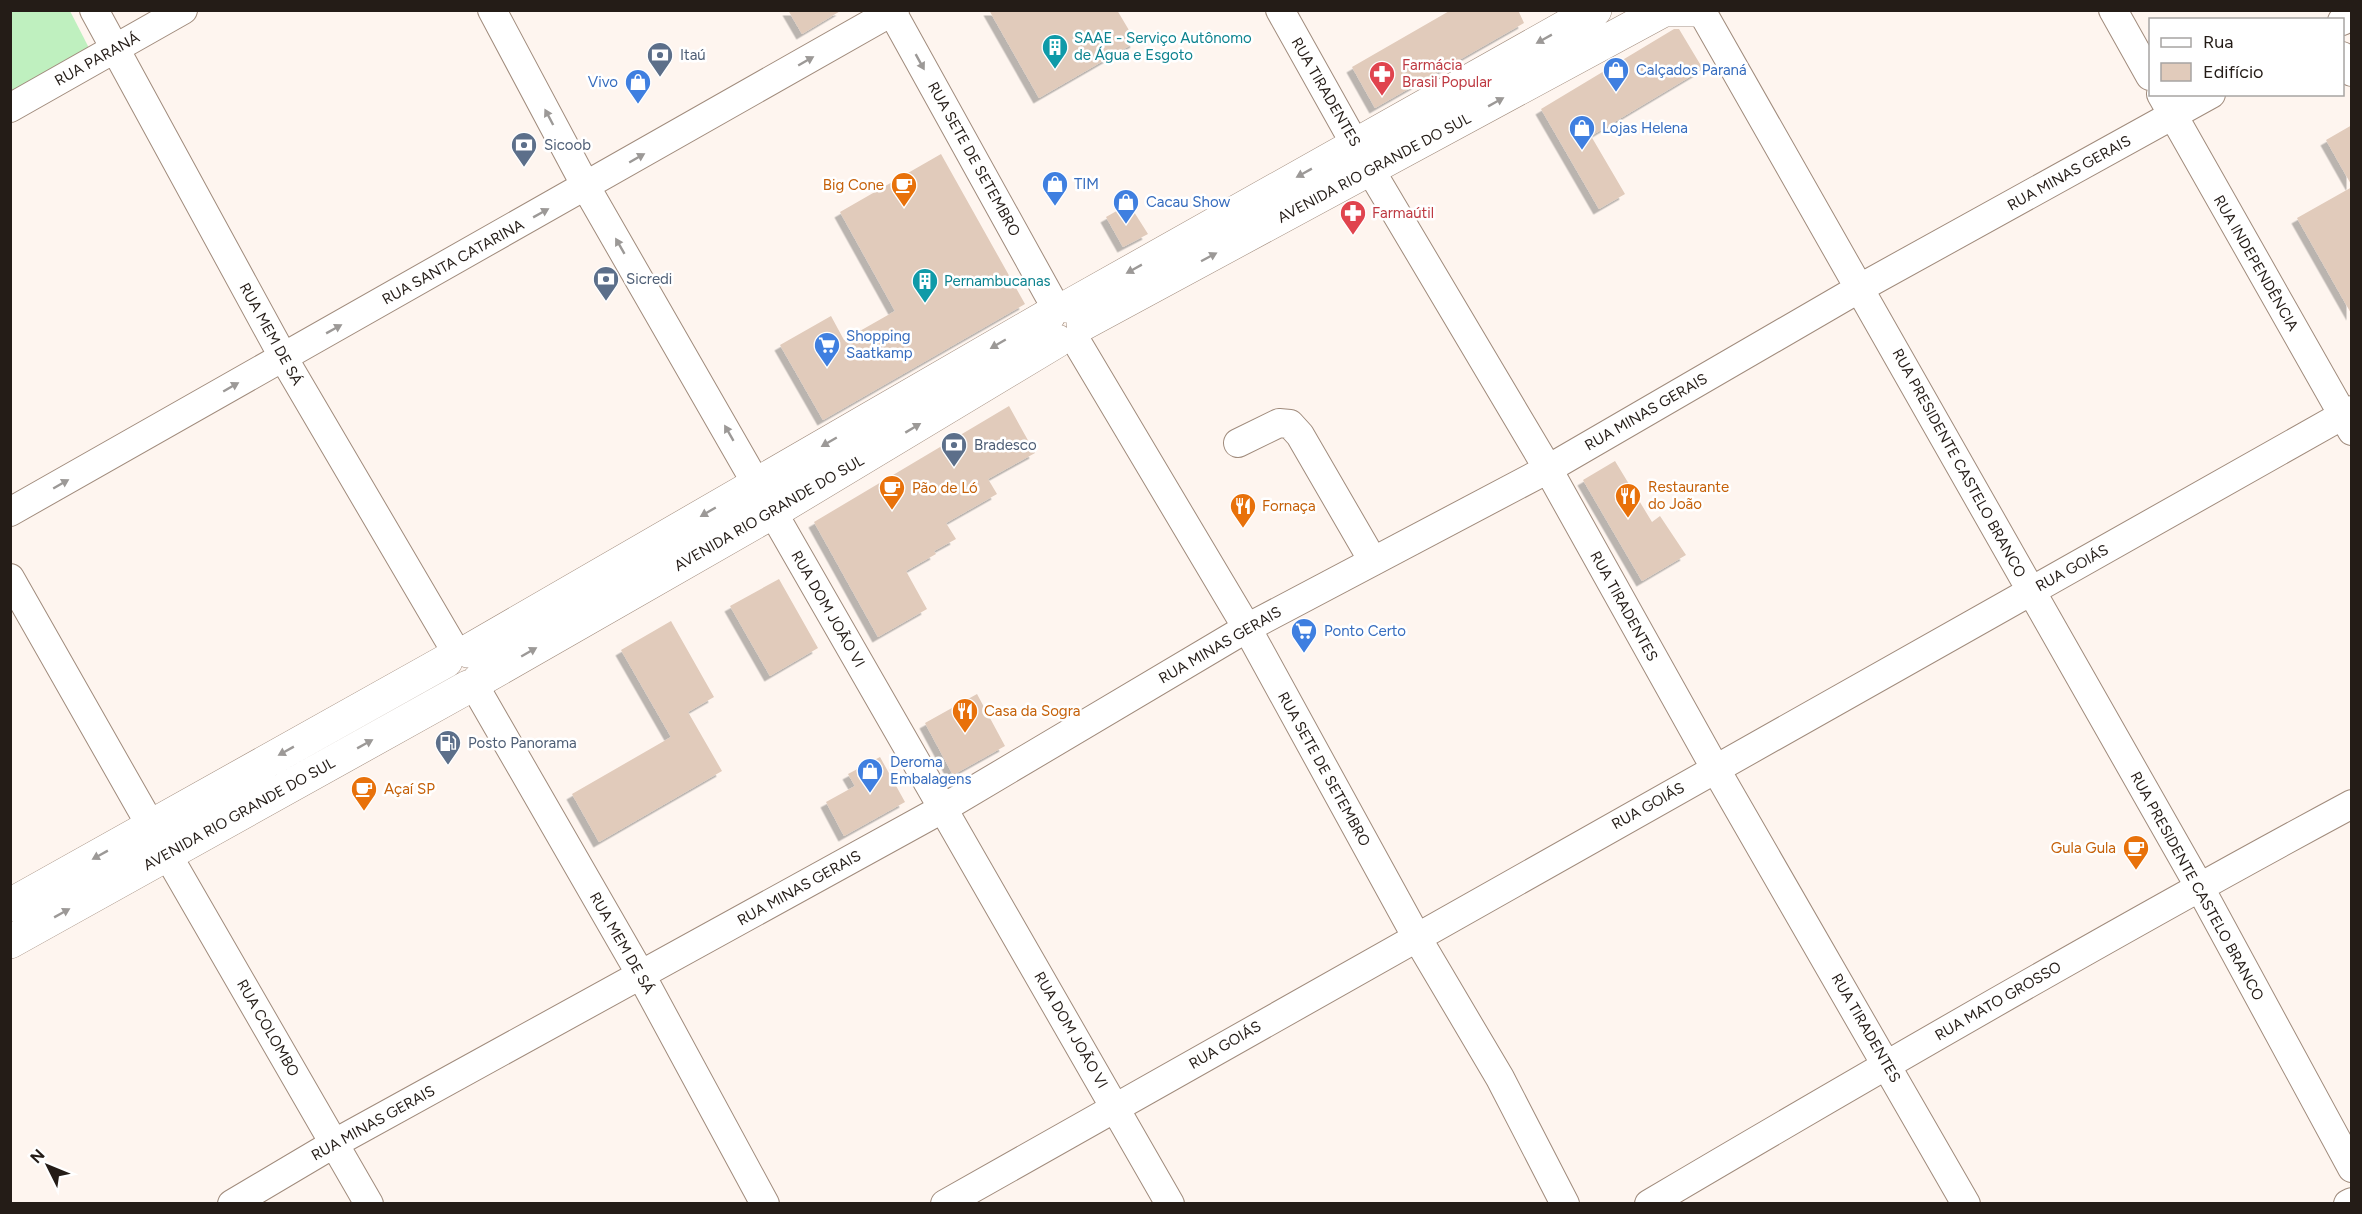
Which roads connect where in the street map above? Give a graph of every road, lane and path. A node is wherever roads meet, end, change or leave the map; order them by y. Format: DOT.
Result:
graph roads {
  1 [pos="94,10"];
  2 [pos="183,10"];
  3 [pos="492,10"];
  4 [pos="1280,10"];
  5 [pos="1596,10"];
  6 [pos="1664,10"];
  7 [pos="1671,10"];
  8 [pos="1693,10"];
  9 [pos="1701,10"];
  10 [pos="2113,10"];
  11 [pos="893,11"];
  12 [pos="116,48"];
  13 [pos="2344,59"];
  14 [pos="2352,72"];
  15 [pos="2149,73"];
  16 [pos="2203,96"];
  17 [pos="2167,105"];
  18 [pos="10,108"];
  19 [pos="1363,157"];
  20 [pos="586,187"];
  21 [pos="1860,288"];
  22 [pos="1065,322"];
  23 [pos="283,358"];
  24 [pos="2348,419"];
  25 [pos="1238,443"];
  26 [pos="1548,469"];
  27 [pos="759,483"];
  28 [pos="10,512"];
  29 [pos="773,512"];
  30 [pos="1373,561"];
  31 [pos="10,578"];
  32 [pos="2031,591"];
  33 [pos="1246,628"];
  34 [pos="465,670"];
  35 [pos="1715,768"];
  36 [pos="2352,804"];
  37 [pos="942,809"];
  38 [pos="159,840"];
  39 [pos="2199,886"];
  40 [pos="10,904"];
  41 [pos="1416,936"];
  42 [pos="10,942"];
  43 [pos="641,975"];
  44 [pos="1886,1064"];
  45 [pos="1116,1108"];
  46 [pos="335,1143"];
  47 [pos="2352,1168"];
  48 [pos="232,1203"];
  49 [pos="369,1203"];
  50 [pos="765,1203"];
  51 [pos="945,1203"];
  52 [pos="1170,1203"];
  53 [pos="1565,1203"];
  54 [pos="1648,1203"];
  55 [pos="1966,1203"];
  1 -- 12 [label="street, RUA MEM DE SÁ"];
  2 -- 12 [label="street, RUA PARANÁ"];
  20 -- 3 [label="street, RUA DOM JOÃO VI, one-way"];
  4 -- 19 [label="street, RUA TIRADENTES"];
  5 -- 19 [label="main road, AVENIDA RIO GRANDE DO SUL, one-way"];
  19 -- 6 [label="main road, AVENIDA RIO GRANDE DO SUL, one-way"];
  7 -- 8 [label="main road"];
  9 -- 21 [label="street, RUA PRESIDENTE CASTELO BRANCO"];
  10 -- 15 [label="street"];
  20 -- 11 [label="street, RUA SANTA CATARINA, one-way"];
  11 -- 22 [label="street, RUA SETE DE SETEMBRO, one-way"];
  12 -- 18 [label="street, RUA PARANÁ"];
  12 -- 23 [label="street, RUA MEM DE SÁ"];
  13 -- 14 [label="street"];
  16 -- 17 [label="street, RUA MINAS GERAIS"];
  17 -- 21 [label="street, RUA MINAS GERAIS"];
  17 -- 24 [label="street, RUA INDEPENDÊNCIA"];
  19 -- 22 [label="main road, AVENIDA RIO GRANDE DO SUL"];
  19 -- 26 [label="street, RUA TIRADENTES"];
  23 -- 20 [label="street, RUA SANTA CATARINA, one-way"];
  27 -- 20 [label="street, RUA DOM JOÃO VI, one-way"];
  21 -- 26 [label="street, RUA MINAS GERAIS"];
  21 -- 32 [label="street, RUA PRESIDENTE CASTELO BRANCO"];
  22 -- 27 [label="main road, AVENIDA RIO GRANDE DO SUL, one-way"];
  29 -- 22 [label="main road, AVENIDA RIO GRANDE DO SUL, one-way"];
  22 -- 33 [label="street, RUA SETE DE SETEMBRO"];
  28 -- 23 [label="street, RUA SANTA CATARINA, one-way"];
  23 -- 34 [label="street, RUA MEM DE SÁ"];
  24 -- 32 [label="street, RUA GOIÁS"];
  25 -- 30 [label="street"];
  26 -- 30 [label="street, RUA MINAS GERAIS"];
  26 -- 35 [label="street, RUA TIRADENTES"];
  27 -- 29 [label="street, RUA DOM JOÃO VI"];
  27 -- 34 [label="main road, AVENIDA RIO GRANDE DO SUL, one-way"];
  34 -- 29 [label="main road, AVENIDA RIO GRANDE DO SUL, one-way"];
  29 -- 37 [label="street, RUA DOM JOÃO VI"];
  30 -- 33 [label="street, RUA MINAS GERAIS"];
  31 -- 38 [label="street, RUA COLOMBO"];
  32 -- 35 [label="street, RUA GOIÁS"];
  32 -- 39 [label="street, RUA PRESIDENTE CASTELO BRANCO"];
  33 -- 37 [label="street, RUA MINAS GERAIS"];
  33 -- 41 [label="street, RUA SETE DE SETEMBRO"];
  34 -- 38 [label="main road, AVENIDA RIO GRANDE DO SUL"];
  34 -- 43 [label="street, RUA MEM DE SÁ"];
  35 -- 41 [label="street, RUA GOIÁS"];
  35 -- 44 [label="street, RUA TIRADENTES"];
  36 -- 39 [label="street, RUA MATO GROSSO"];
  37 -- 43 [label="street, RUA MINAS GERAIS"];
  37 -- 45 [label="street, RUA DOM JOÃO VI"];
  38 -- 40 [label="main road, AVENIDA RIO GRANDE DO SUL, one-way"];
  42 -- 38 [label="main road, AVENIDA RIO GRANDE DO SUL, one-way"];
  38 -- 46 [label="street, RUA COLOMBO"];
  39 -- 44 [label="street, RUA MATO GROSSO"];
  39 -- 47 [label="street, RUA PRESIDENTE CASTELO BRANCO"];
  41 -- 45 [label="street, RUA GOIÁS"];
  41 -- 53 [label="street, RUA SETE DE SETEMBRO"];
  43 -- 46 [label="street, RUA MINAS GERAIS"];
  43 -- 50 [label="street, RUA MEM DE SÁ"];
  44 -- 54 [label="street, RUA MATO GROSSO"];
  44 -- 55 [label="street, RUA TIRADENTES"];
  45 -- 51 [label="street, RUA GOIÁS"];
  45 -- 52 [label="street, RUA DOM JOÃO VI"];
  46 -- 48 [label="street, RUA MINAS GERAIS"];
  46 -- 49 [label="street, RUA COLOMBO"];
}
